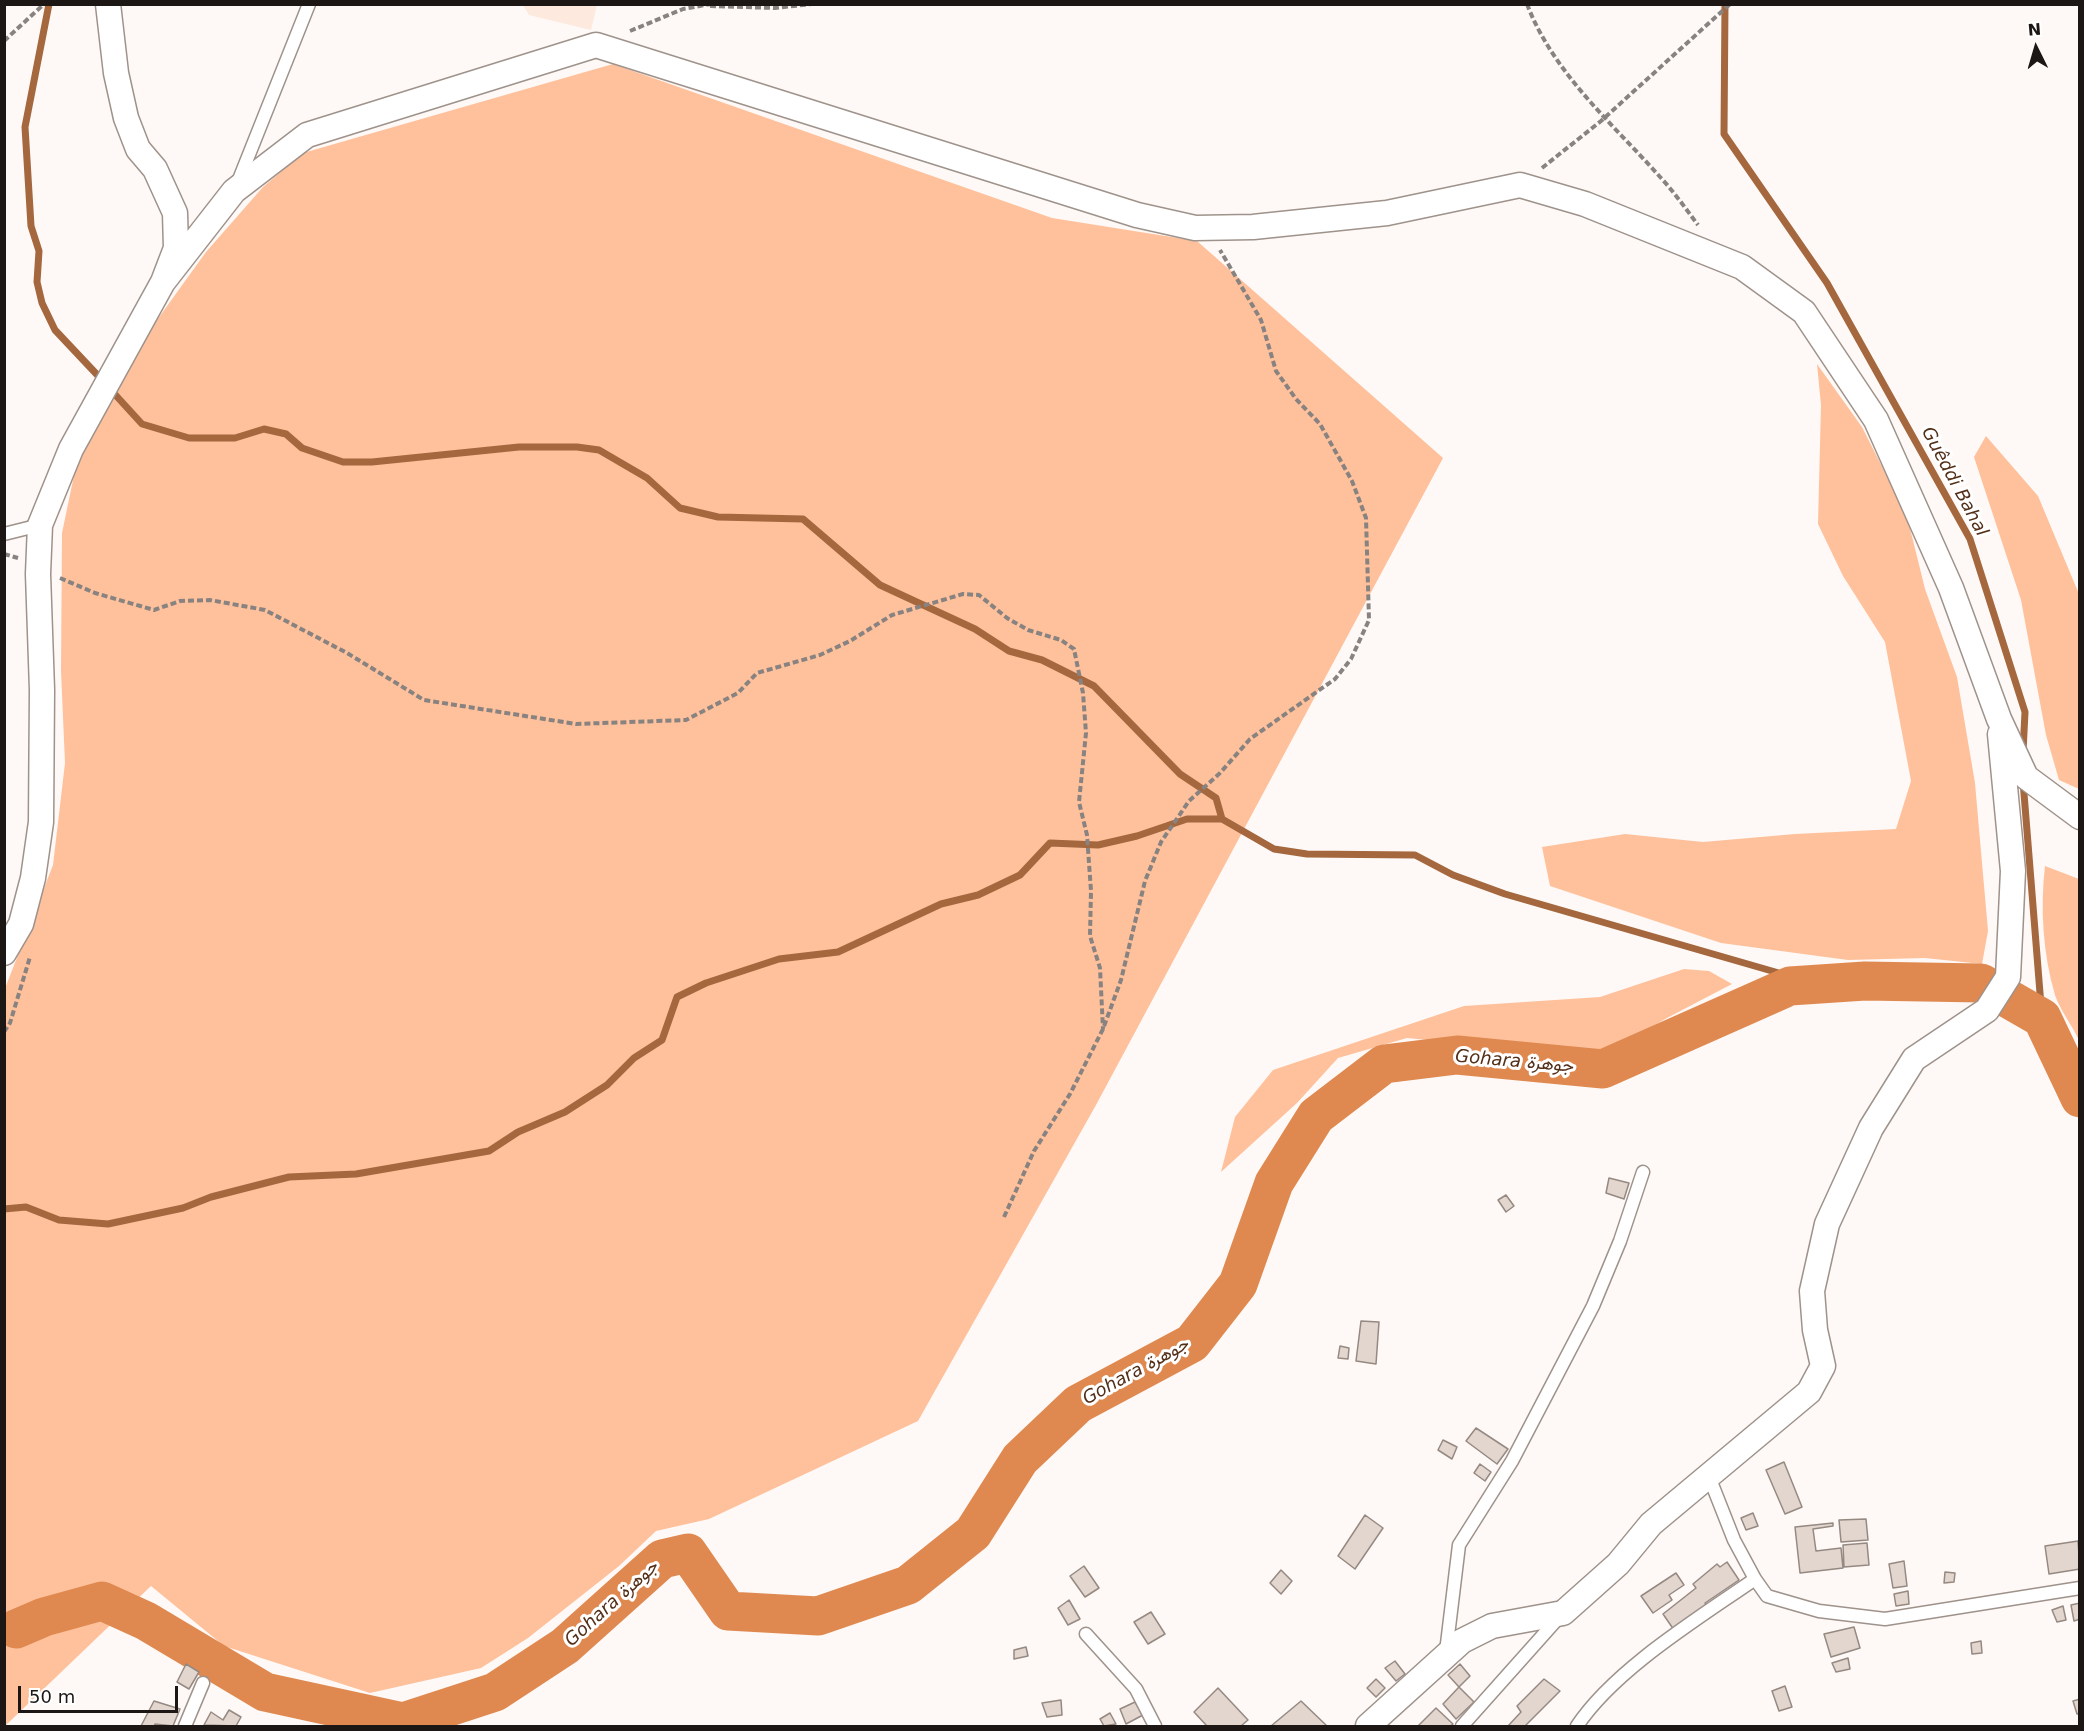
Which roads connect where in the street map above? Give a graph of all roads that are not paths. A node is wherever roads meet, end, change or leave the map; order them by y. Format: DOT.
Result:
graph roads {
  1 [pos="108,4"];
  2 [pos="309,4"];
  3 [pos="234,191"];
  4 [pos="163,282"];
  5 [pos="40,525"];
  6 [pos="4,534"];
  7 [pos="1998,719"];
  8 [pos="2079,817"];
  9 [pos="4,953"];
  10 [pos="1643,1172"];
  11 [pos="1708,1474"];
  12 [pos="1755,1579"];
  13 [pos="2079,1588"];
  14 [pos="1563,1613"];
  15 [pos="1086,1634"];
  16 [pos="1446,1656"];
  17 [pos="203,1683"];
  18 [pos="185,1726"];
  19 [pos="1155,1726"];
  20 [pos="1368,1726"];
  21 [pos="1462,1726"];
  22 [pos="1577,1726"];
  1 -- 4 [label="street"];
  2 -- 3 [label="lane"];
  3 -- 4 [label="street"];
  3 -- 7 [label="street"];
  4 -- 5 [label="street"];
  5 -- 6 [label="lane"];
  5 -- 9 [label="street"];
  7 -- 8 [label="street"];
  7 -- 11 [label="street"];
  10 -- 16 [label="lane"];
  11 -- 12 [label="lane"];
  11 -- 14 [label="street"];
  12 -- 13 [label="lane"];
  12 -- 22 [label="lane"];
  14 -- 16 [label="street"];
  14 -- 21 [label="lane"];
  15 -- 19 [label="lane"];
  16 -- 20 [label="street"];
  17 -- 18 [label="lane"];
}
